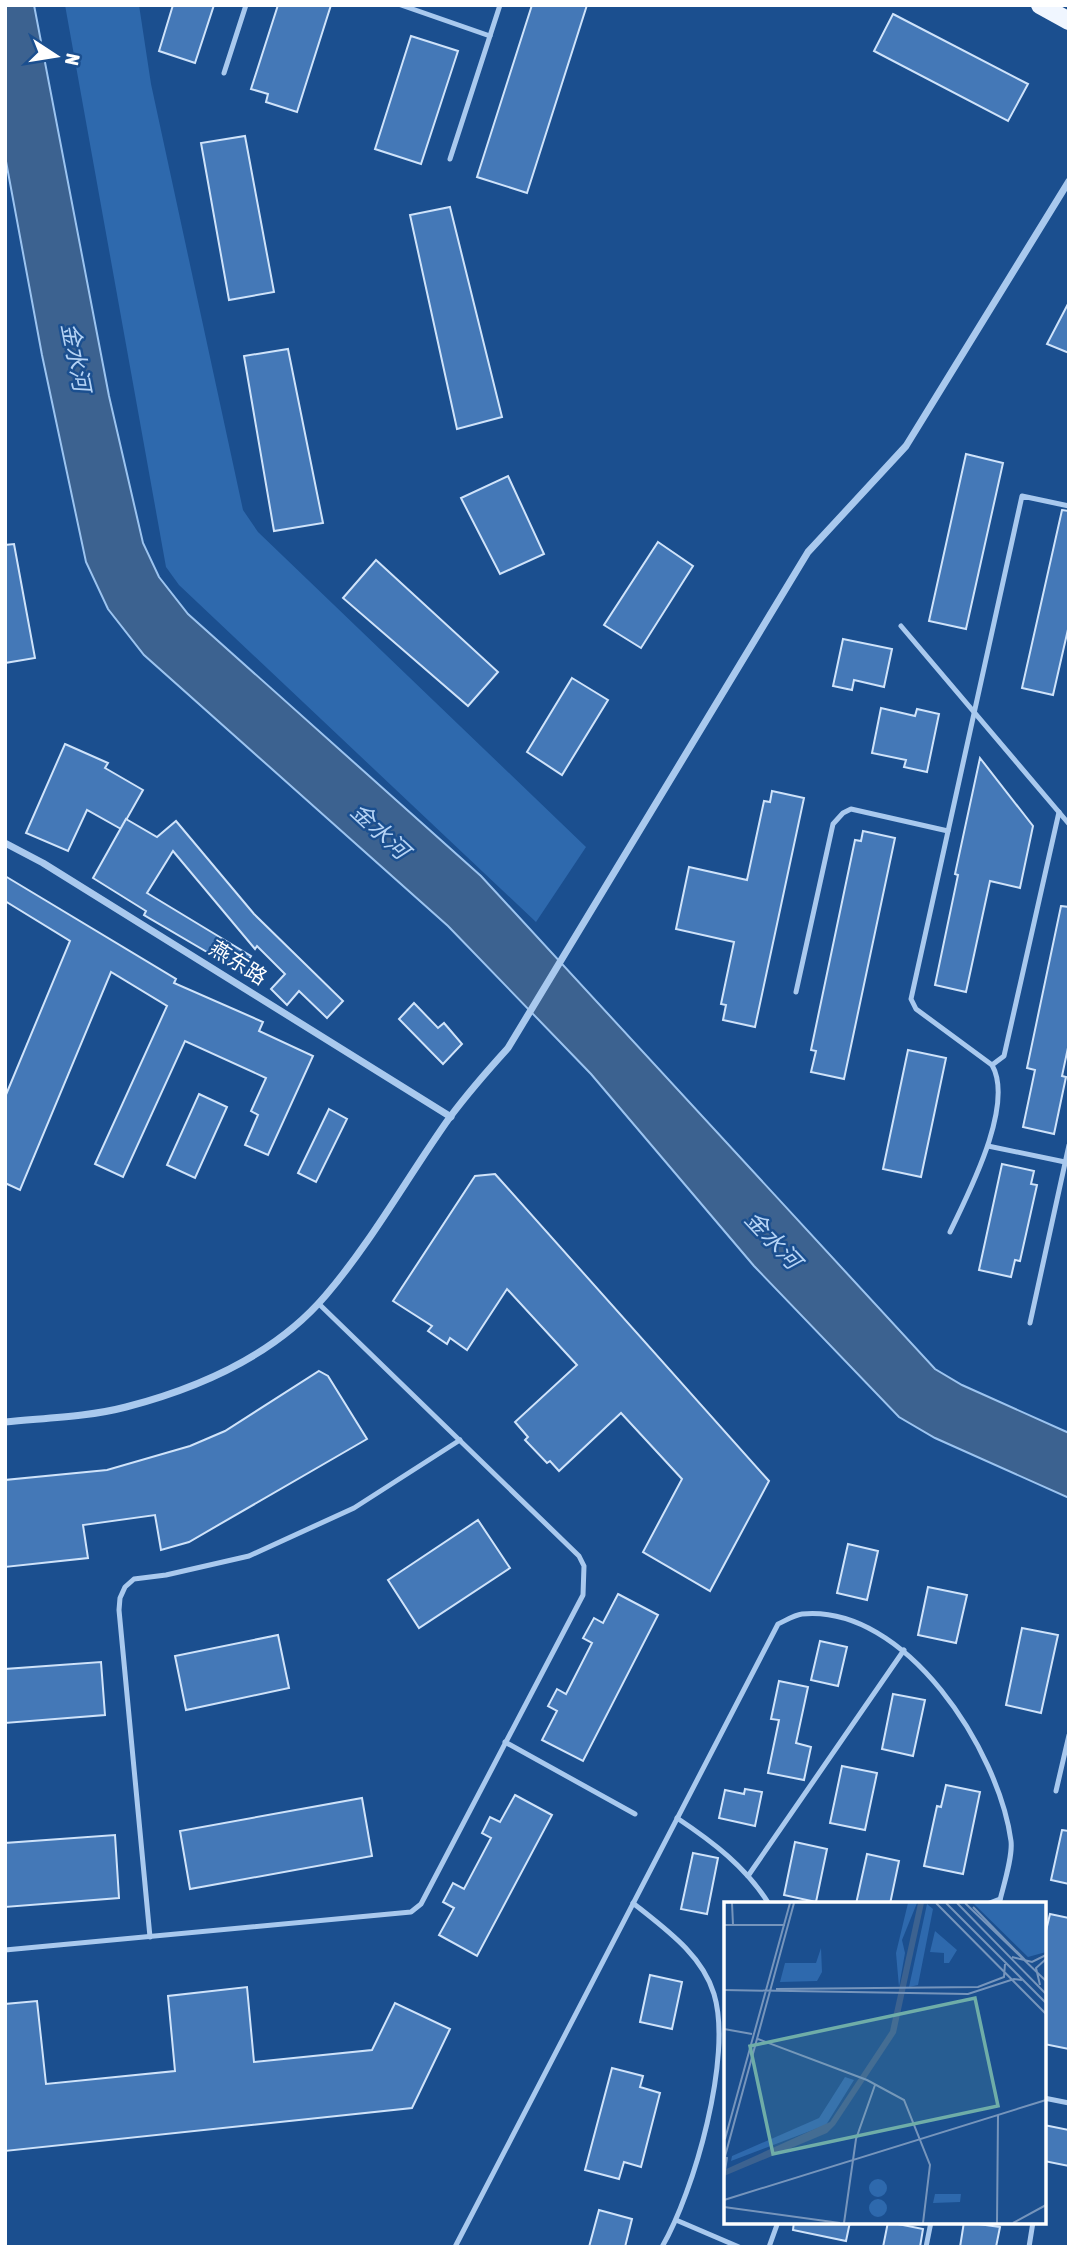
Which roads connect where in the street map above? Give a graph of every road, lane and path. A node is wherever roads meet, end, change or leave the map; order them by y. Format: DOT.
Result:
graph roads {
  1 [pos="246,5"];
  2 [pos="401,5"];
  3 [pos="500,5"];
  4 [pos="1040,5"];
  5 [pos="1069,21"];
  6 [pos="490,36"];
  7 [pos="224,73"];
  8 [pos="450,159"];
  9 [pos="1069,181"];
  10 [pos="1069,506"];
  11 [pos="901,626"];
  12 [pos="974,712"];
  13 [pos="1059,812"];
  14 [pos="1069,824"];
  15 [pos="948,831"];
  16 [pos="5,843"];
  17 [pos="796,992"];
  18 [pos="992,1065"];
  19 [pos="450,1117"];
  20 [pos="1069,1145"];
  21 [pos="988,1146"];
  22 [pos="1065,1162"];
  23 [pos="950,1232"];
  24 [pos="318,1303"];
  25 [pos="1030,1323"];
  26 [pos="5,1422"];
  27 [pos="460,1440"];
  28 [pos="904,1650"];
  29 [pos="1069,1735"];
  30 [pos="505,1742"];
  31 [pos="1056,1791"];
  32 [pos="635,1814"];
  33 [pos="677,1818"];
  34 [pos="748,1875"];
  35 [pos="1000,1901"];
  36 [pos="768,1902"];
  37 [pos="634,1903"];
  38 [pos="150,1937"];
  39 [pos="5,1950"];
  40 [pos="724,2001"];
  41 [pos="716,2003"];
  42 [pos="1046,2098"];
  43 [pos="1069,2103"];
  44 [pos="676,2220"];
  45 [pos="777,2224"];
  46 [pos="931,2224"];
  47 [pos="1033,2224"];
  48 [pos="455,2247"];
  49 [pos="662,2247"];
  50 [pos="739,2247"];
  51 [pos="769,2247"];
  52 [pos="926,2247"];
  53 [pos="1029,2247"];
  1 -- 7 [label="lane"];
  2 -- 6 [label="lane"];
  3 -- 6 [label="lane"];
  4 -- 5 [label="main road"];
  6 -- 8 [label="lane"];
  9 -- 19 [label="street"];
  10 -- 12 [label="lane"];
  11 -- 12 [label="lane"];
  12 -- 13 [label="lane"];
  12 -- 15 [label="lane"];
  13 -- 14 [label="lane"];
  13 -- 18 [label="lane"];
  15 -- 17 [label="lane"];
  15 -- 18 [label="lane"];
  16 -- 19 [label="street, 燕东路"];
  18 -- 21 [label="lane"];
  19 -- 24 [label="street"];
  20 -- 22 [label="lane"];
  21 -- 22 [label="lane"];
  21 -- 23 [label="lane"];
  22 -- 25 [label="lane"];
  24 -- 26 [label="street"];
  24 -- 27 [label="lane"];
  27 -- 30 [label="lane"];
  27 -- 38 [label="lane"];
  28 -- 33 [label="lane"];
  28 -- 34 [label="lane"];
  28 -- 35 [label="lane"];
  29 -- 31 [label="lane"];
  30 -- 32 [label="lane"];
  30 -- 38 [label="lane"];
  33 -- 34 [label="lane"];
  33 -- 37 [label="lane"];
  34 -- 36 [label="lane"];
  37 -- 41 [label="lane"];
  37 -- 48 [label="lane"];
  38 -- 39 [label="lane"];
  40 -- 41 [label="lane"];
  41 -- 44 [label="lane"];
  42 -- 43 [label="lane"];
  44 -- 49 [label="lane"];
  44 -- 50 [label="lane"];
  45 -- 51 [label="lane"];
  46 -- 52 [label="lane"];
  47 -- 53 [label="lane"];
}
